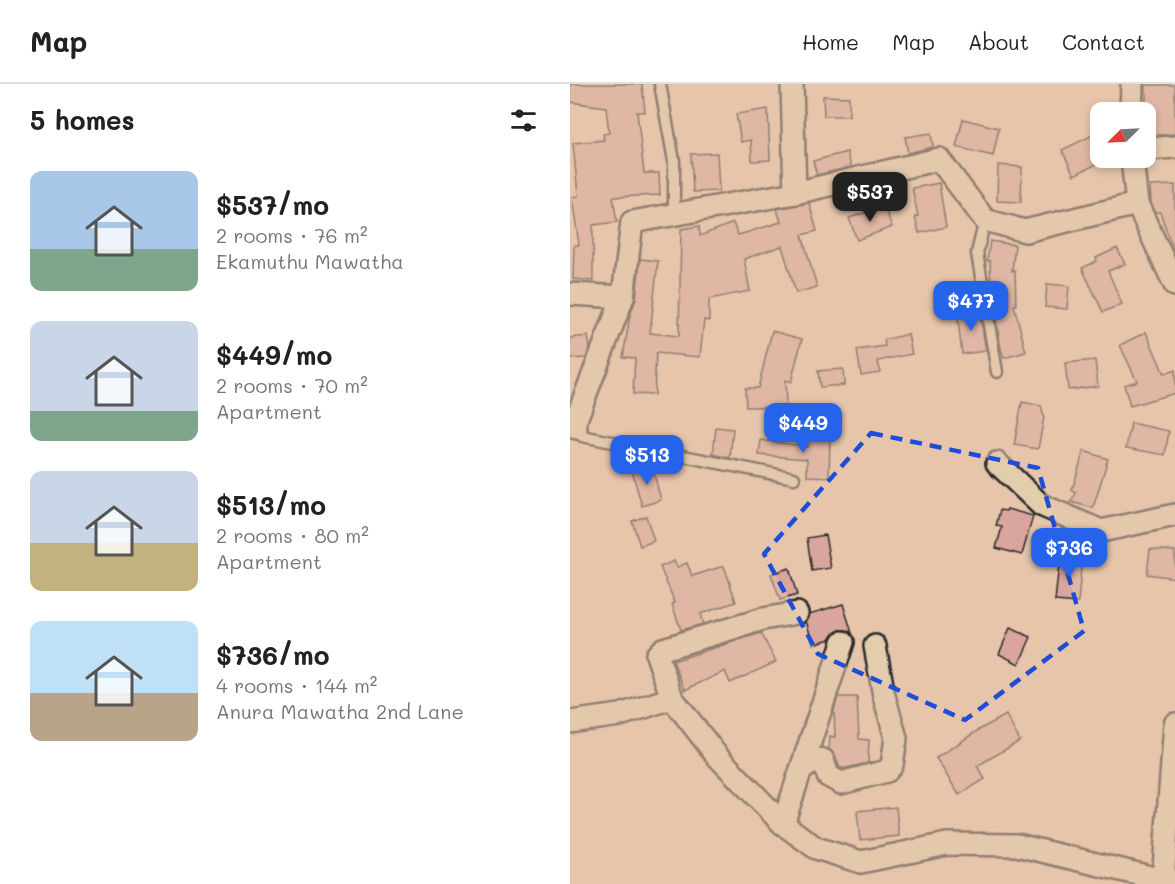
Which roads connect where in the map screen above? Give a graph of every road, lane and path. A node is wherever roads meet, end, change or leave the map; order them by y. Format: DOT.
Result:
graph roads {
  1 [pos="660,84"];
  2 [pos="792,84"];
  3 [pos="1132,84"];
  4 [pos="1131,102"];
  5 [pos="1175,147"];
  6 [pos="1156,148"];
  7 [pos="1133,168"];
  8 [pos="795,193"];
  9 [pos="1137,204"];
  10 [pos="674,216"];
  11 [pos="985,220"];
  12 [pos="1175,285"];
  13 [pos="570,294"];
  14 [pos="623,297"];
  15 [pos="997,372"];
  16 [pos="576,428"];
  17 [pos="997,463"];
  18 [pos="794,478"];
  19 [pos="1175,515"];
  20 [pos="797,613"];
  21 [pos="843,642"];
  22 [pos="875,646"];
  23 [pos="672,698"];
  24 [pos="570,722"];
  25 [pos="1175,724"];
  26 [pos="801,770"];
  27 [pos="783,824"];
  28 [pos="1166,883"];
  1 -- 10 [label="lane"];
  2 -- 8 [label="street"];
  3 -- 4 [label="street"];
  5 -- 6 [label="street"];
  7 -- 9 [label="street"];
  8 -- 10 [label="street"];
  8 -- 11 [label="street"];
  9 -- 11 [label="street"];
  9 -- 12 [label="street"];
  10 -- 14 [label="street"];
  11 -- 15 [label="lane"];
  13 -- 14 [label="street"];
  14 -- 16 [label="street"];
  16 -- 18 [label="lane"];
  17 -- 19 [label="street"];
  20 -- 23 [label="street"];
  21 -- 26 [label="street"];
  22 -- 26 [label="street"];
  23 -- 24 [label="street"];
  23 -- 27 [label="street"];
  25 -- 28 [label="street"];
  26 -- 27 [label="street"];
  27 -- 28 [label="street"];
}
